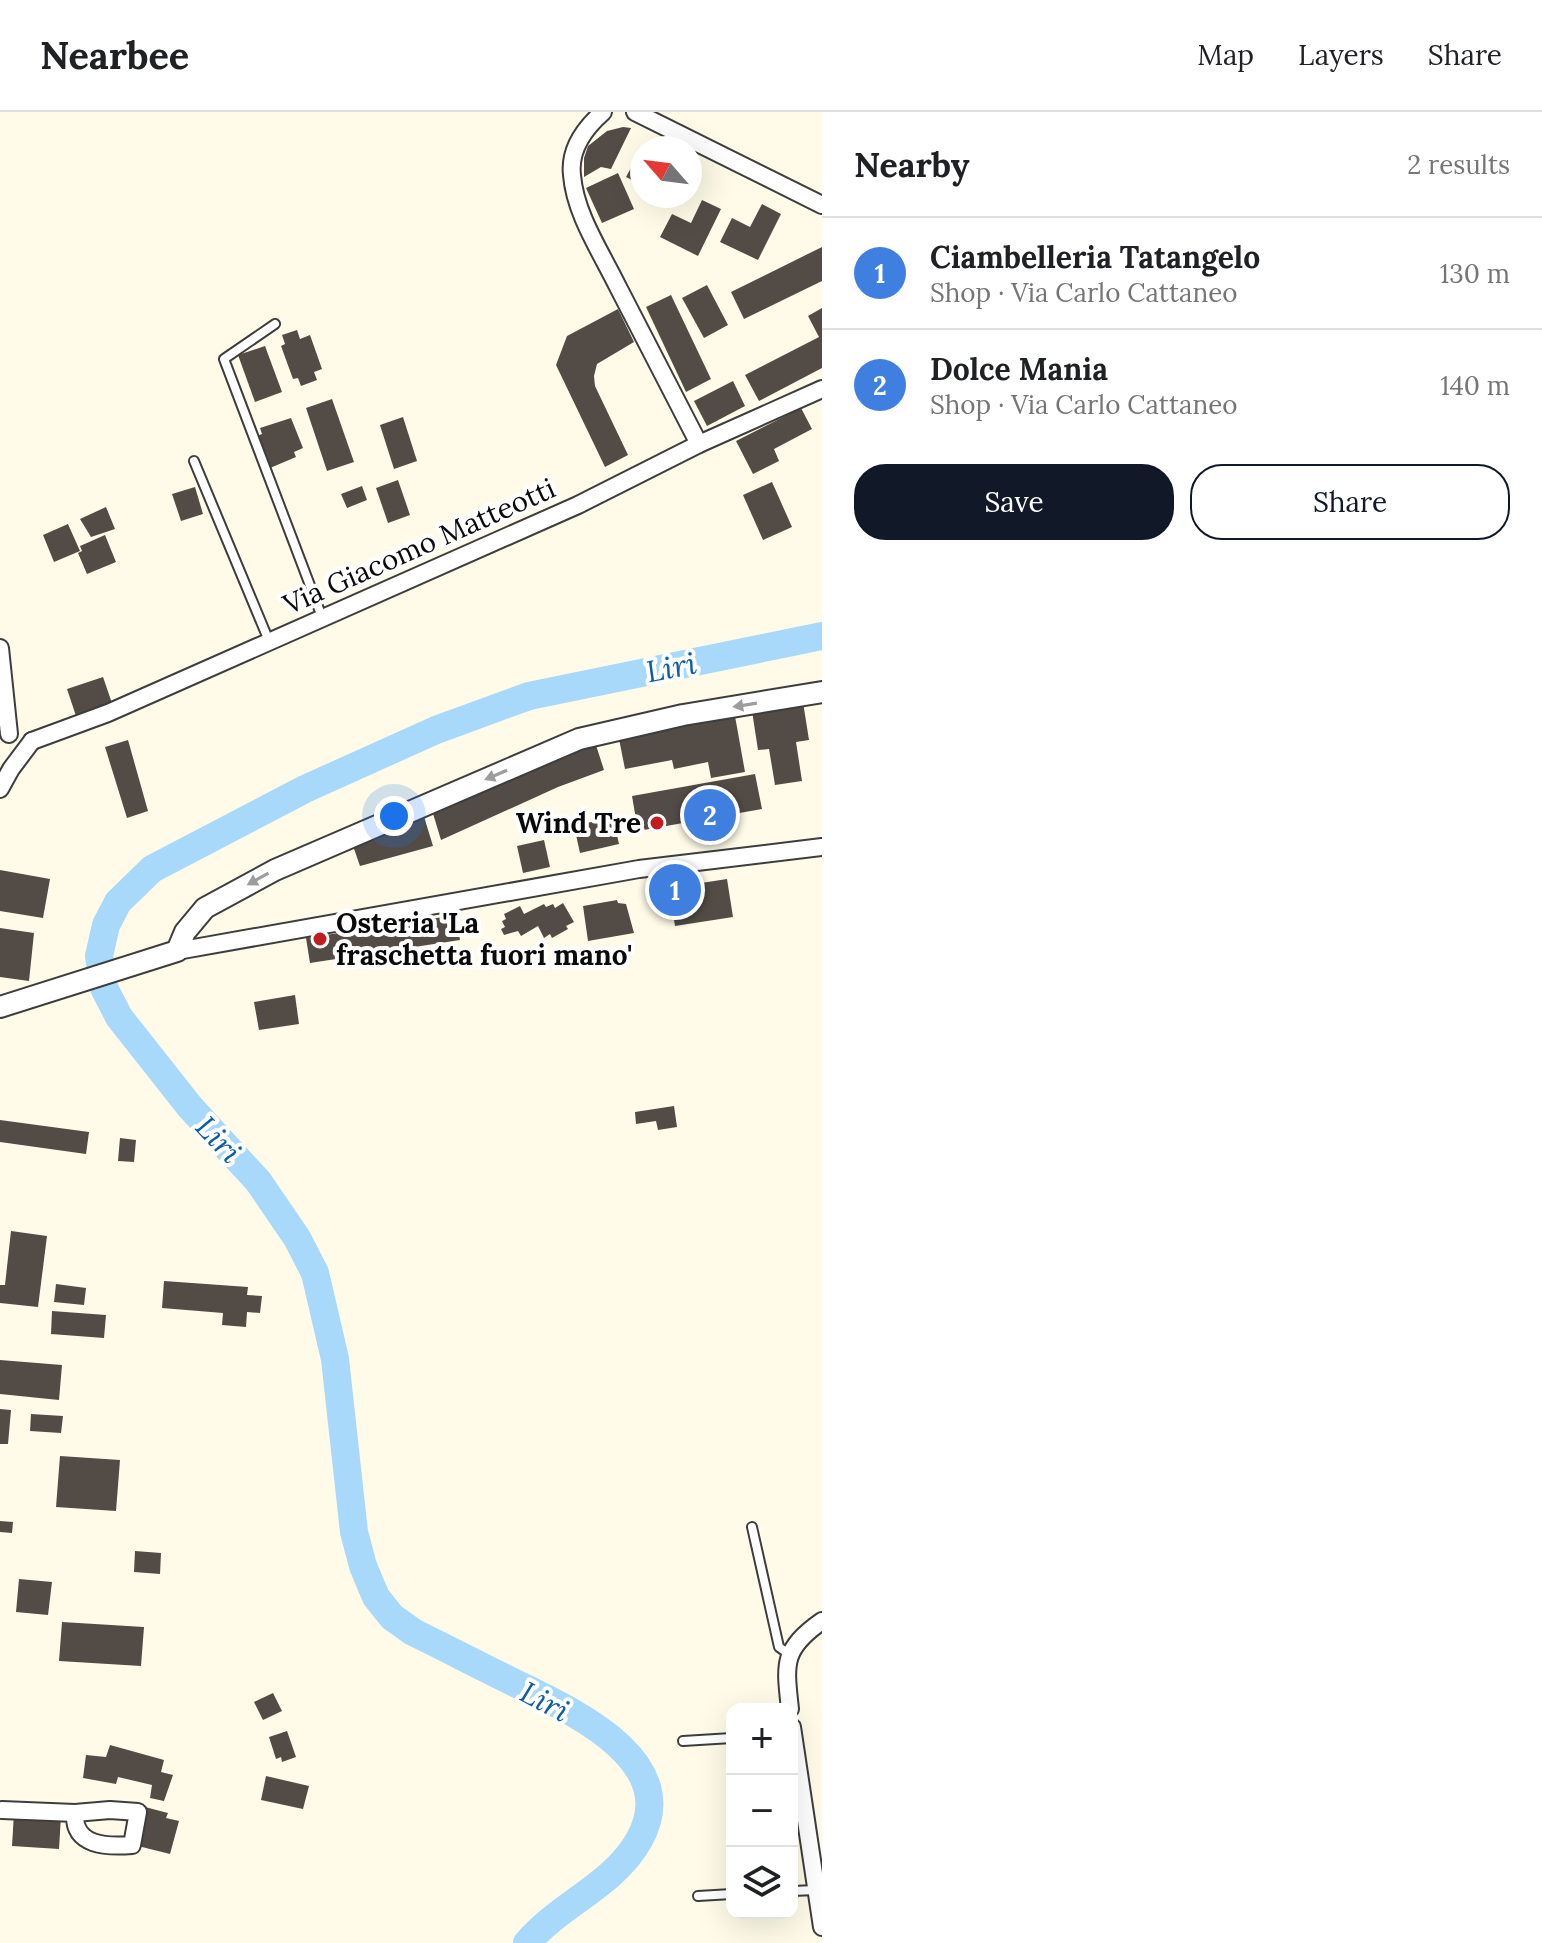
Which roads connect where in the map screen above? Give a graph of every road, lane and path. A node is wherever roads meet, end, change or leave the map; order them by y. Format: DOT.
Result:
graph roads {
  1 [pos="603,112"];
  2 [pos="635,112"];
  3 [pos="822,205"];
  4 [pos="275,324"];
  5 [pos="822,389"];
  6 [pos="699,444"];
  7 [pos="194,461"];
  8 [pos="322,617"];
  9 [pos="269,641"];
  10 [pos="0,648"];
  11 [pos="822,692"];
  12 [pos="4,733"];
  13 [pos="32,741"];
  14 [pos="0,789"];
  15 [pos="822,847"];
  16 [pos="169,954"];
  17 [pos="0,1007"];
  18 [pos="752,1527"];
  19 [pos="822,1621"];
  20 [pos="789,1654"];
  21 [pos="789,1703"];
  22 [pos="726,1738"];
  23 [pos="683,1741"];
  24 [pos="798,1770"];
  25 [pos="2,1810"];
  26 [pos="75,1813"];
  27 [pos="817,1890"];
  28 [pos="798,1891"];
  29 [pos="726,1894"];
  30 [pos="698,1896"];
  31 [pos="822,1927"];
  1 -- 6 [label="street"];
  2 -- 3 [label="street"];
  4 -- 8 [label="lane"];
  5 -- 6 [label="street, Via Giacomo Matteotti"];
  6 -- 8 [label="street, Via Giacomo Matteotti"];
  7 -- 9 [label="lane"];
  8 -- 9 [label="street, Via Giacomo Matteotti"];
  9 -- 13 [label="street, Via Giacomo Matteotti"];
  10 -- 12 [label="street"];
  11 -- 16 [label="street, one-way"];
  12 -- 13 [label="street"];
  13 -- 14 [label="street"];
  15 -- 16 [label="street"];
  16 -- 17 [label="street"];
  18 -- 20 [label="lane"];
  19 -- 20 [label="street"];
  20 -- 21 [label="street"];
  22 -- 23 [label="lane"];
  24 -- 27 [label="street"];
  25 -- 26 [label="street"];
  27 -- 28 [label="lane"];
  27 -- 31 [label="street"];
  29 -- 30 [label="lane"];
}
